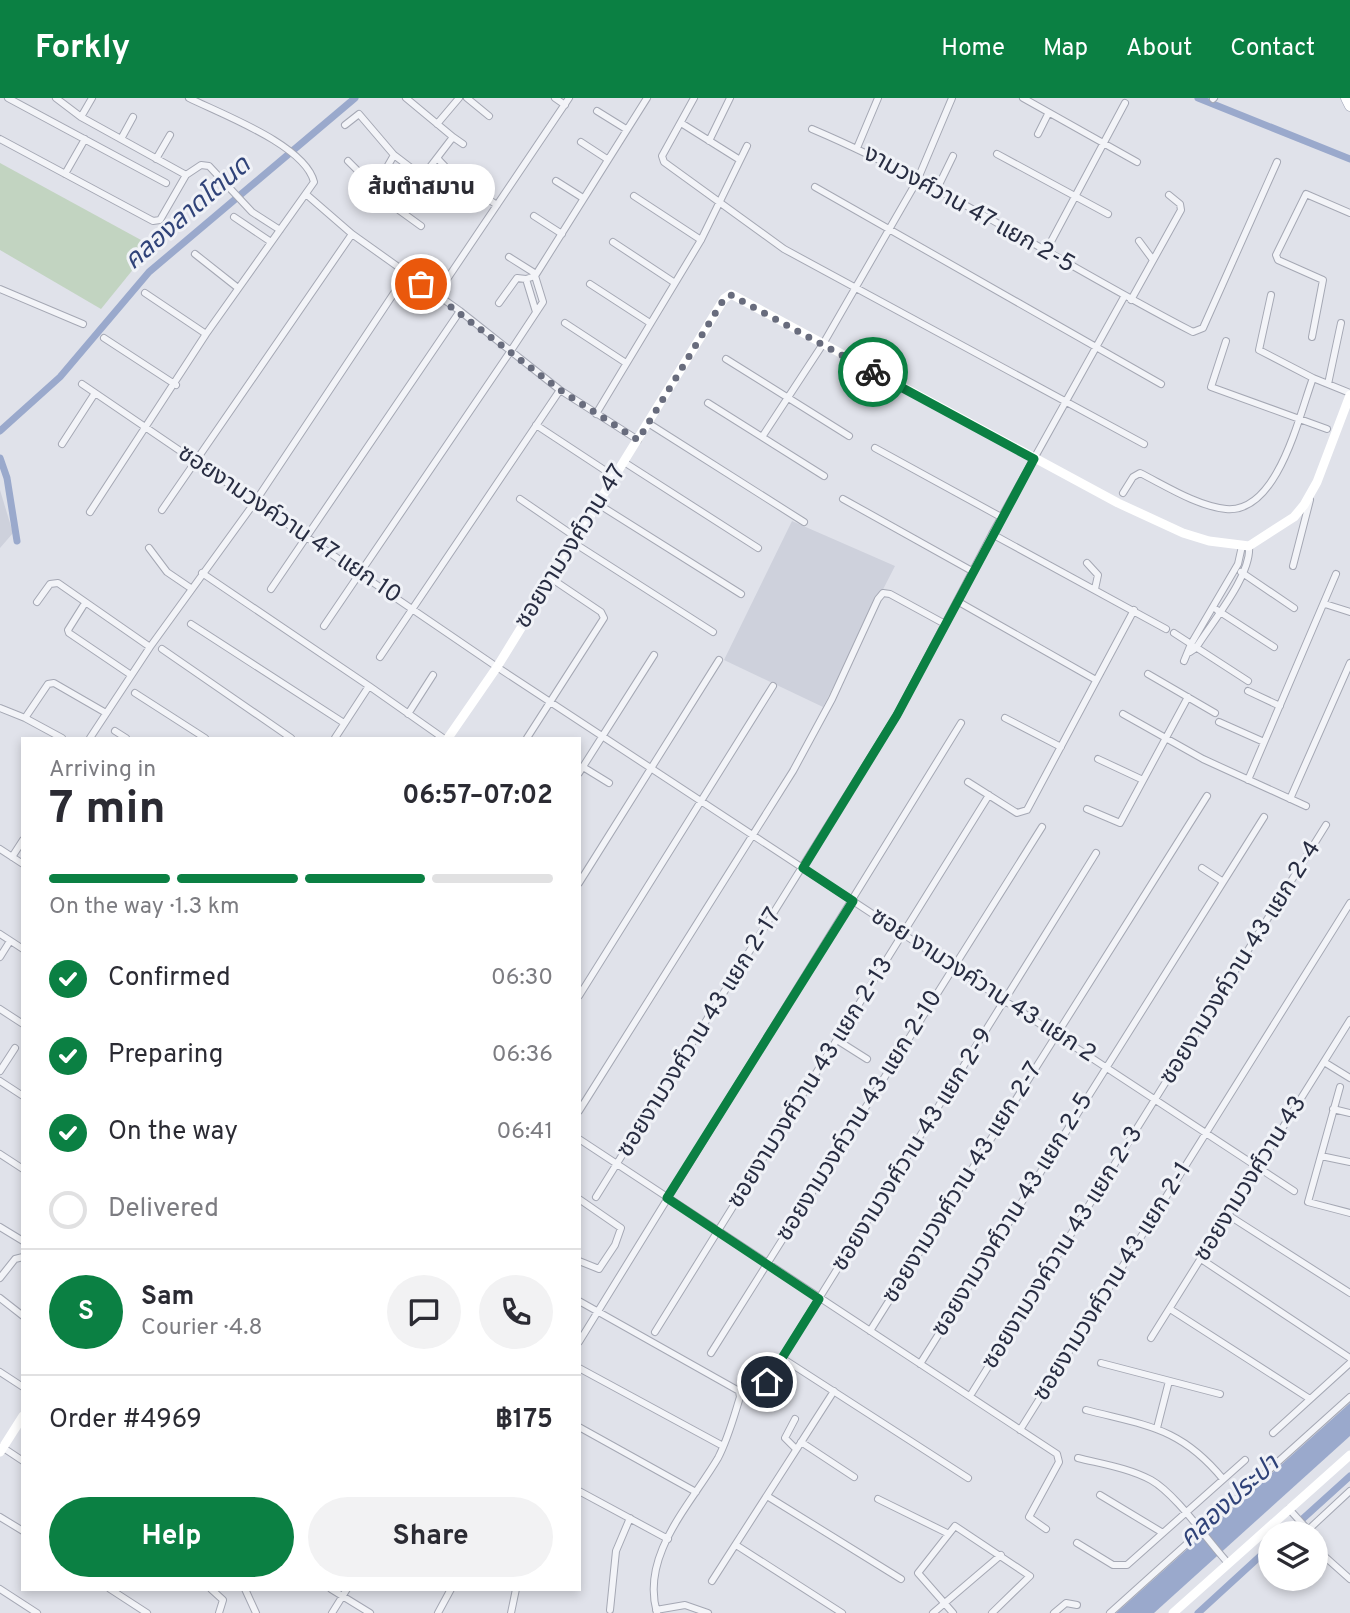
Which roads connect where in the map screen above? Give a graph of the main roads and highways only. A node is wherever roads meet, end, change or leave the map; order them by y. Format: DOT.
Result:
graph roads {
  1 [pos="1346,98"];
  2 [pos="1350,106"];
  1 -- 2 [label="main road"];
}
